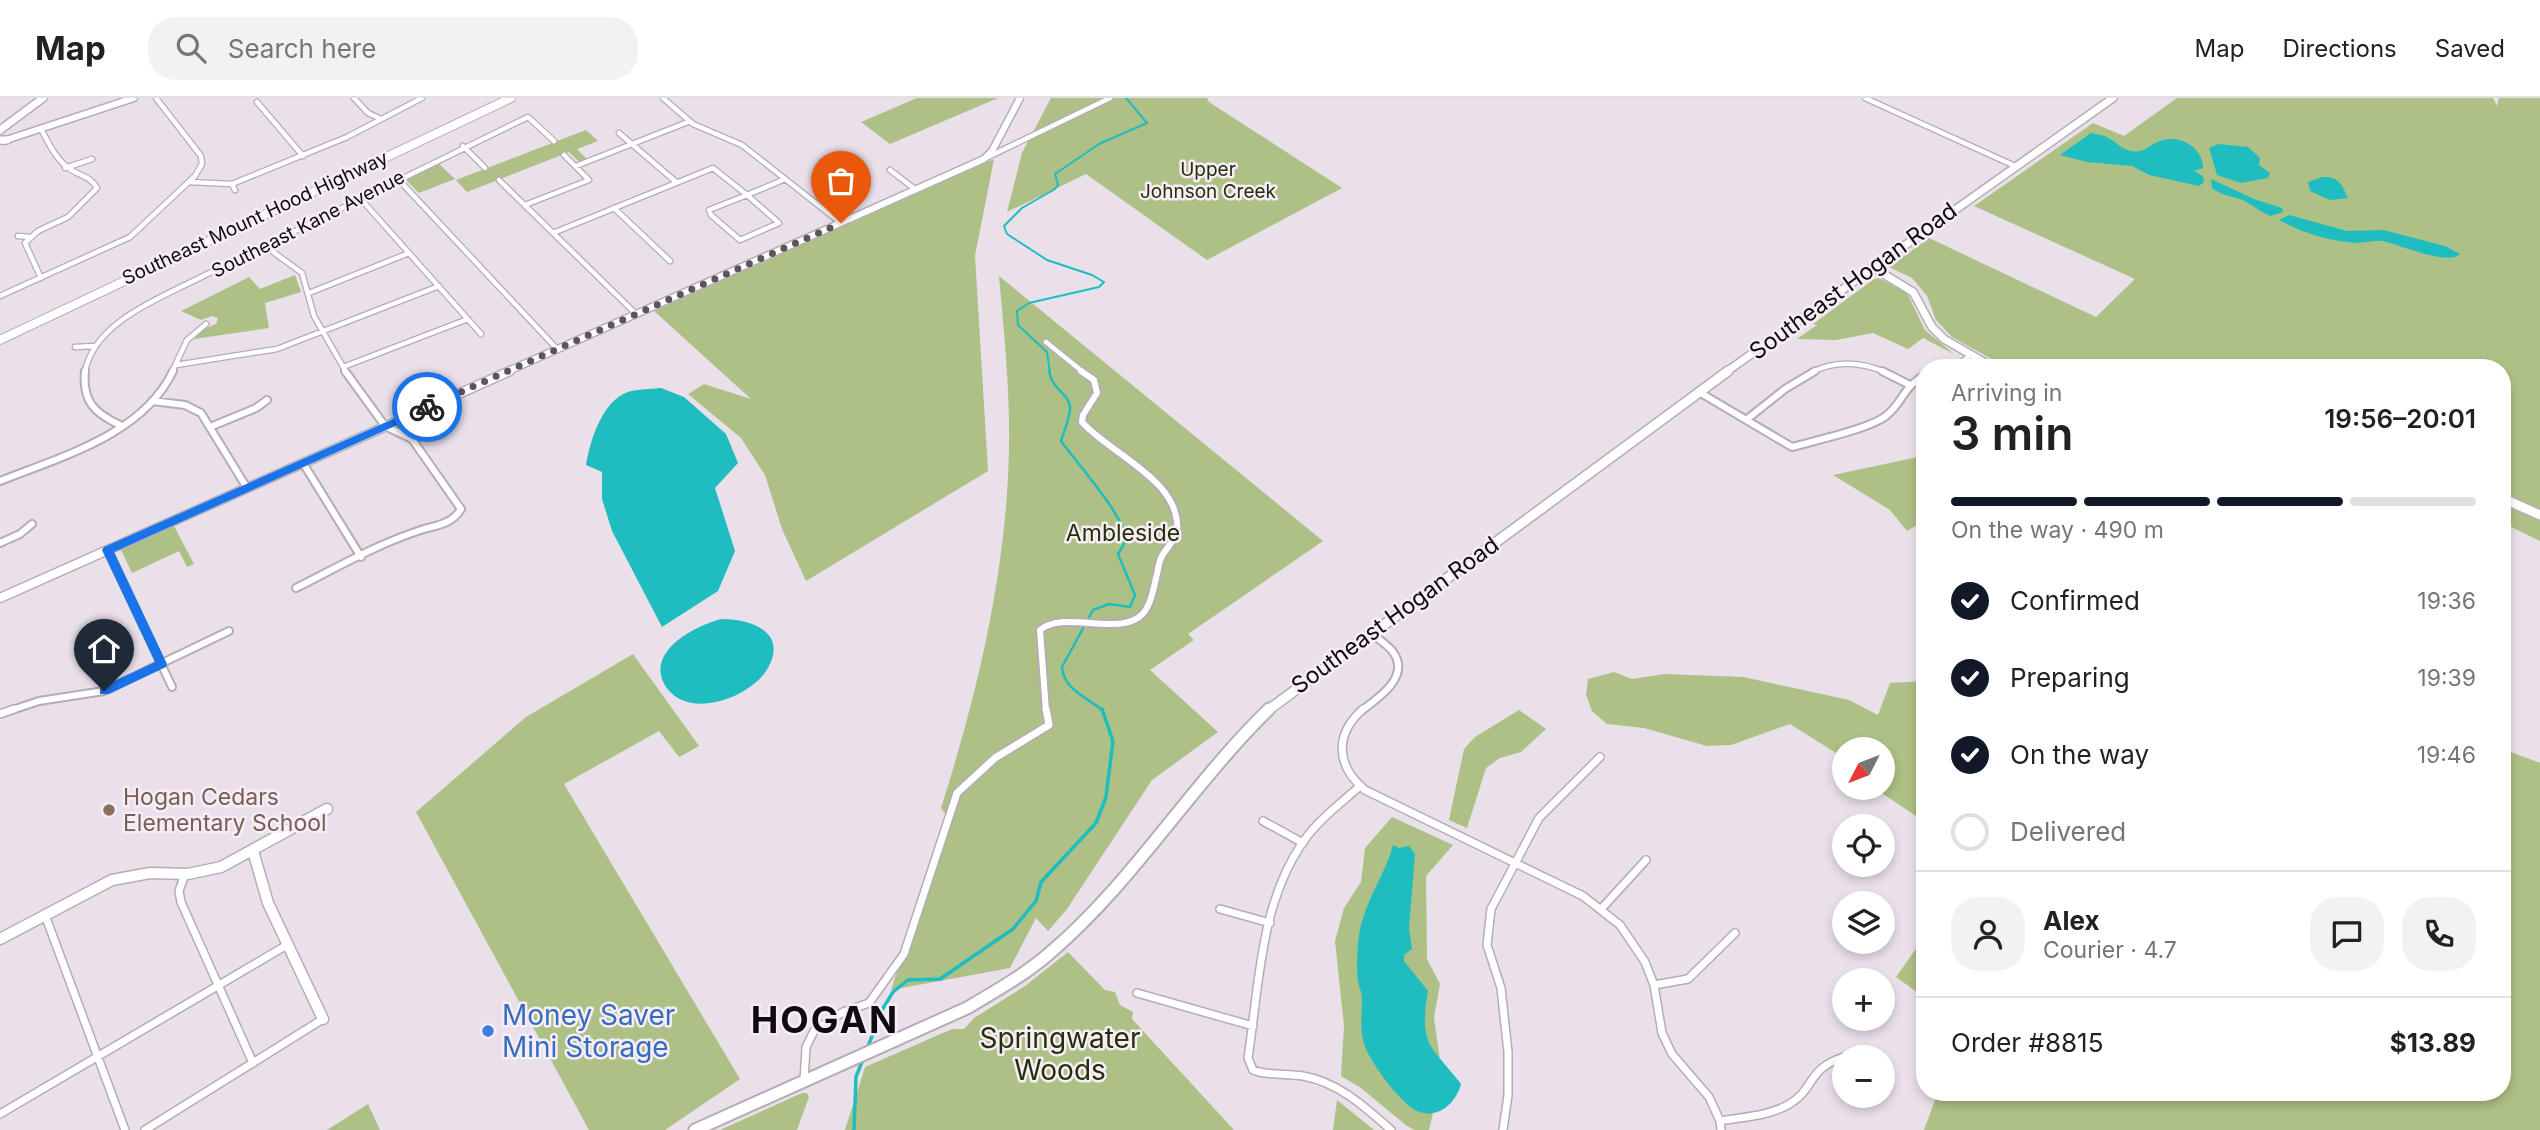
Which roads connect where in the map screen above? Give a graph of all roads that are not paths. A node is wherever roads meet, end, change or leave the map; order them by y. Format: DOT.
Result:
graph roads {
  1 [pos="43,98"];
  2 [pos="134,98"];
  3 [pos="156,98"];
  4 [pos="355,98"];
  5 [pos="422,98"];
  6 [pos="498,98"];
  7 [pos="511,98"];
  8 [pos="663,98"];
  9 [pos="1020,98"];
  10 [pos="1110,98"];
  11 [pos="1865,98"];
  12 [pos="2113,98"];
  13 [pos="257,102"];
  14 [pos="381,119"];
  15 [pos="688,122"];
  16 [pos="41,129"];
  17 [pos="0,130"];
  18 [pos="619,133"];
  19 [pos="2,141"];
  20 [pos="554,141"];
  21 [pos="632,144"];
  22 [pos="463,146"];
  23 [pos="564,155"];
  24 [pos="303,156"];
  25 [pos="988,157"];
  26 [pos="92,159"];
  27 [pos="576,166"];
  28 [pos="2015,166"];
  29 [pos="65,168"];
  30 [pos="485,168"];
  31 [pos="890,170"];
  32 [pos="398,179"];
  33 [pos="785,179"];
  34 [pos="499,180"];
  35 [pos="190,182"];
  36 [pos="676,182"];
  37 [pos="232,184"];
  38 [pos="235,190"];
  39 [pos="916,190"];
  40 [pos="747,195"];
  41 [pos="360,198"];
  42 [pos="525,205"];
  43 [pos="614,208"];
  44 [pos="841,223"];
  45 [pos="553,233"];
  46 [pos="18,236"];
  47 [pos="30,237"];
  48 [pos="265,246"];
  49 [pos="409,253"];
  50 [pos="670,261"];
  51 [pos="1872,268"];
  52 [pos="41,278"];
  53 [pos="439,286"];
  54 [pos="310,293"];
  55 [pos="0,296"];
  56 [pos="636,314"];
  57 [pos="468,319"];
  58 [pos="206,324"];
  59 [pos="324,333"];
  60 [pos="481,334"];
  61 [pos="0,337"];
  62 [pos="1046,342"];
  63 [pos="75,346"];
  64 [pos="96,346"];
  65 [pos="558,349"];
  66 [pos="1971,355"];
  67 [pos="1965,359"];
  68 [pos="1978,359"];
  69 [pos="176,365"];
  70 [pos="343,367"];
  71 [pos="1916,379"];
  72 [pos="1908,384"];
  73 [pos="1699,392"];
  74 [pos="268,400"];
  75 [pos="152,401"];
  76 [pos="1746,420"];
  77 [pos="120,425"];
  78 [pos="385,426"];
  79 [pos="210,427"];
  80 [pos="303,463"];
  81 [pos="0,481"];
  82 [pos="247,488"];
  83 [pos="2511,502"];
  84 [pos="2540,515"];
  85 [pos="32,524"];
  86 [pos="0,542"];
  87 [pos="108,550"];
  88 [pos="361,557"];
  89 [pos="296,589"];
  90 [pos="0,598"];
  91 [pos="229,631"];
  92 [pos="1371,633"];
  93 [pos="162,664"];
  94 [pos="172,687"];
  95 [pos="0,714"];
  96 [pos="1600,757"];
  97 [pos="1360,786"];
  98 [pos="327,809"];
  99 [pos="1263,821"];
  100 [pos="1303,843"];
  101 [pos="253,851"];
  102 [pos="1646,860"];
  103 [pos="1515,863"];
  104 [pos="185,874"];
  105 [pos="1602,908"];
  106 [pos="1220,909"];
  107 [pos="45,915"];
  108 [pos="1270,923"];
  109 [pos="1735,933"];
  110 [pos="0,939"];
  111 [pos="287,945"];
  112 [pos="218,985"];
  113 [pos="1654,985"];
  114 [pos="1137,993"];
  115 [pos="324,1019"];
  116 [pos="1254,1026"];
  117 [pos="98,1056"];
  118 [pos="1832,1061"];
  119 [pos="253,1063"];
  120 [pos="804,1081"];
  121 [pos="0,1114"];
  122 [pos="1721,1125"];
  123 [pos="125,1130"];
  124 [pos="145,1130"];
  125 [pos="695,1130"];
  126 [pos="1391,1130"];
  127 [pos="1503,1130"];
  1 -- 17 [label="main road"];
  2 -- 16 [label="street"];
  3 -- 35 [label="street"];
  4 -- 14 [label="street"];
  5 -- 14 [label="street"];
  6 -- 61 [label="highway, Southeast Mount Hood Highway"];
  7 -- 61 [label="highway, Southeast Mount Hood Highway"];
  8 -- 15 [label="street"];
  9 -- 25 [label="street"];
  10 -- 25 [label="street"];
  11 -- 28 [label="street"];
  12 -- 28 [label="main road, Southeast Hogan Road"];
  13 -- 24 [label="street"];
  14 -- 24 [label="street"];
  15 -- 21 [label="street"];
  15 -- 33 [label="street"];
  16 -- 19 [label="street"];
  16 -- 29 [label="street"];
  18 -- 21 [label="street"];
  20 -- 22 [label="street, Southeast Kane Avenue"];
  21 -- 27 [label="street"];
  21 -- 36 [label="street"];
  22 -- 30 [label="street"];
  22 -- 32 [label="street, Southeast Kane Avenue"];
  23 -- 27 [label="street"];
  24 -- 37 [label="street"];
  25 -- 39 [label="street"];
  26 -- 29 [label="street"];
  27 -- 42 [label="street"];
  28 -- 51 [label="main road, Southeast Hogan Road"];
  29 -- 47 [label="street"];
  31 -- 39 [label="street"];
  32 -- 41 [label="street, Southeast Kane Avenue"];
  32 -- 65 [label="street"];
  33 -- 40 [label="street"];
  33 -- 44 [label="street"];
  34 -- 42 [label="street"];
  35 -- 37 [label="street"];
  35 -- 52 [label="street"];
  36 -- 40 [label="street"];
  36 -- 43 [label="street"];
  37 -- 38 [label="street"];
  39 -- 44 [label="street"];
  40 -- 40 [label="street"];
  41 -- 48 [label="street, Southeast Kane Avenue"];
  41 -- 49 [label="street"];
  42 -- 45 [label="street"];
  43 -- 45 [label="street"];
  43 -- 50 [label="street"];
  44 -- 56 [label="street"];
  45 -- 56 [label="street"];
  46 -- 47 [label="street"];
  47 -- 52 [label="street"];
  48 -- 54 [label="street"];
  48 -- 64 [label="street, Southeast Kane Avenue"];
  49 -- 53 [label="street"];
  49 -- 54 [label="street"];
  51 -- 66 [label="main road"];
  51 -- 73 [label="main road, Southeast Hogan Road"];
  52 -- 55 [label="street"];
  53 -- 57 [label="street"];
  53 -- 59 [label="street"];
  54 -- 59 [label="street"];
  56 -- 65 [label="street"];
  57 -- 60 [label="street"];
  57 -- 70 [label="street"];
  58 -- 69 [label="street"];
  59 -- 69 [label="street"];
  59 -- 70 [label="street"];
  62 -- 120 [label="street"];
  63 -- 64 [label="street"];
  64 -- 77 [label="street, Southeast Kane Avenue"];
  65 -- 78 [label="street"];
  66 -- 67 [label="street"];
  66 -- 68 [label="main road"];
  69 -- 75 [label="street"];
  70 -- 78 [label="street"];
  71 -- 72 [label="street"];
  72 -- 76 [label="street"];
  72 -- 76 [label="street"];
  73 -- 76 [label="street"];
  73 -- 92 [label="main road, Southeast Hogan Road"];
  74 -- 79 [label="street"];
  75 -- 77 [label="street"];
  75 -- 79 [label="street"];
  77 -- 81 [label="street"];
  78 -- 80 [label="street"];
  78 -- 88 [label="street"];
  79 -- 82 [label="street"];
  80 -- 82 [label="street"];
  80 -- 88 [label="street"];
  82 -- 87 [label="street"];
  83 -- 84 [label="main road"];
  85 -- 86 [label="street"];
  87 -- 90 [label="street"];
  87 -- 93 [label="street"];
  88 -- 89 [label="street"];
  91 -- 93 [label="street"];
  92 -- 97 [label="street"];
  92 -- 120 [label="main road, Southeast Hogan Road"];
  93 -- 94 [label="street"];
  93 -- 95 [label="street"];
  96 -- 103 [label="street"];
  97 -- 100 [label="street"];
  97 -- 103 [label="street"];
  98 -- 101 [label="street"];
  99 -- 100 [label="street"];
  100 -- 108 [label="street"];
  101 -- 104 [label="street"];
  101 -- 111 [label="street"];
  102 -- 105 [label="street"];
  103 -- 105 [label="street"];
  103 -- 127 [label="street"];
  104 -- 107 [label="street"];
  104 -- 112 [label="street"];
  105 -- 113 [label="street"];
  106 -- 108 [label="street"];
  107 -- 110 [label="street"];
  107 -- 117 [label="street"];
  108 -- 116 [label="street"];
  109 -- 113 [label="street"];
  111 -- 112 [label="street"];
  111 -- 115 [label="street"];
  112 -- 117 [label="street"];
  112 -- 119 [label="street"];
  113 -- 122 [label="street"];
  114 -- 116 [label="street"];
  115 -- 119 [label="street"];
  116 -- 126 [label="street"];
  117 -- 121 [label="street"];
  117 -- 123 [label="street"];
  118 -- 122 [label="street"];
  119 -- 124 [label="street"];
  120 -- 125 [label="main road, Southeast Hogan Road"];
}
